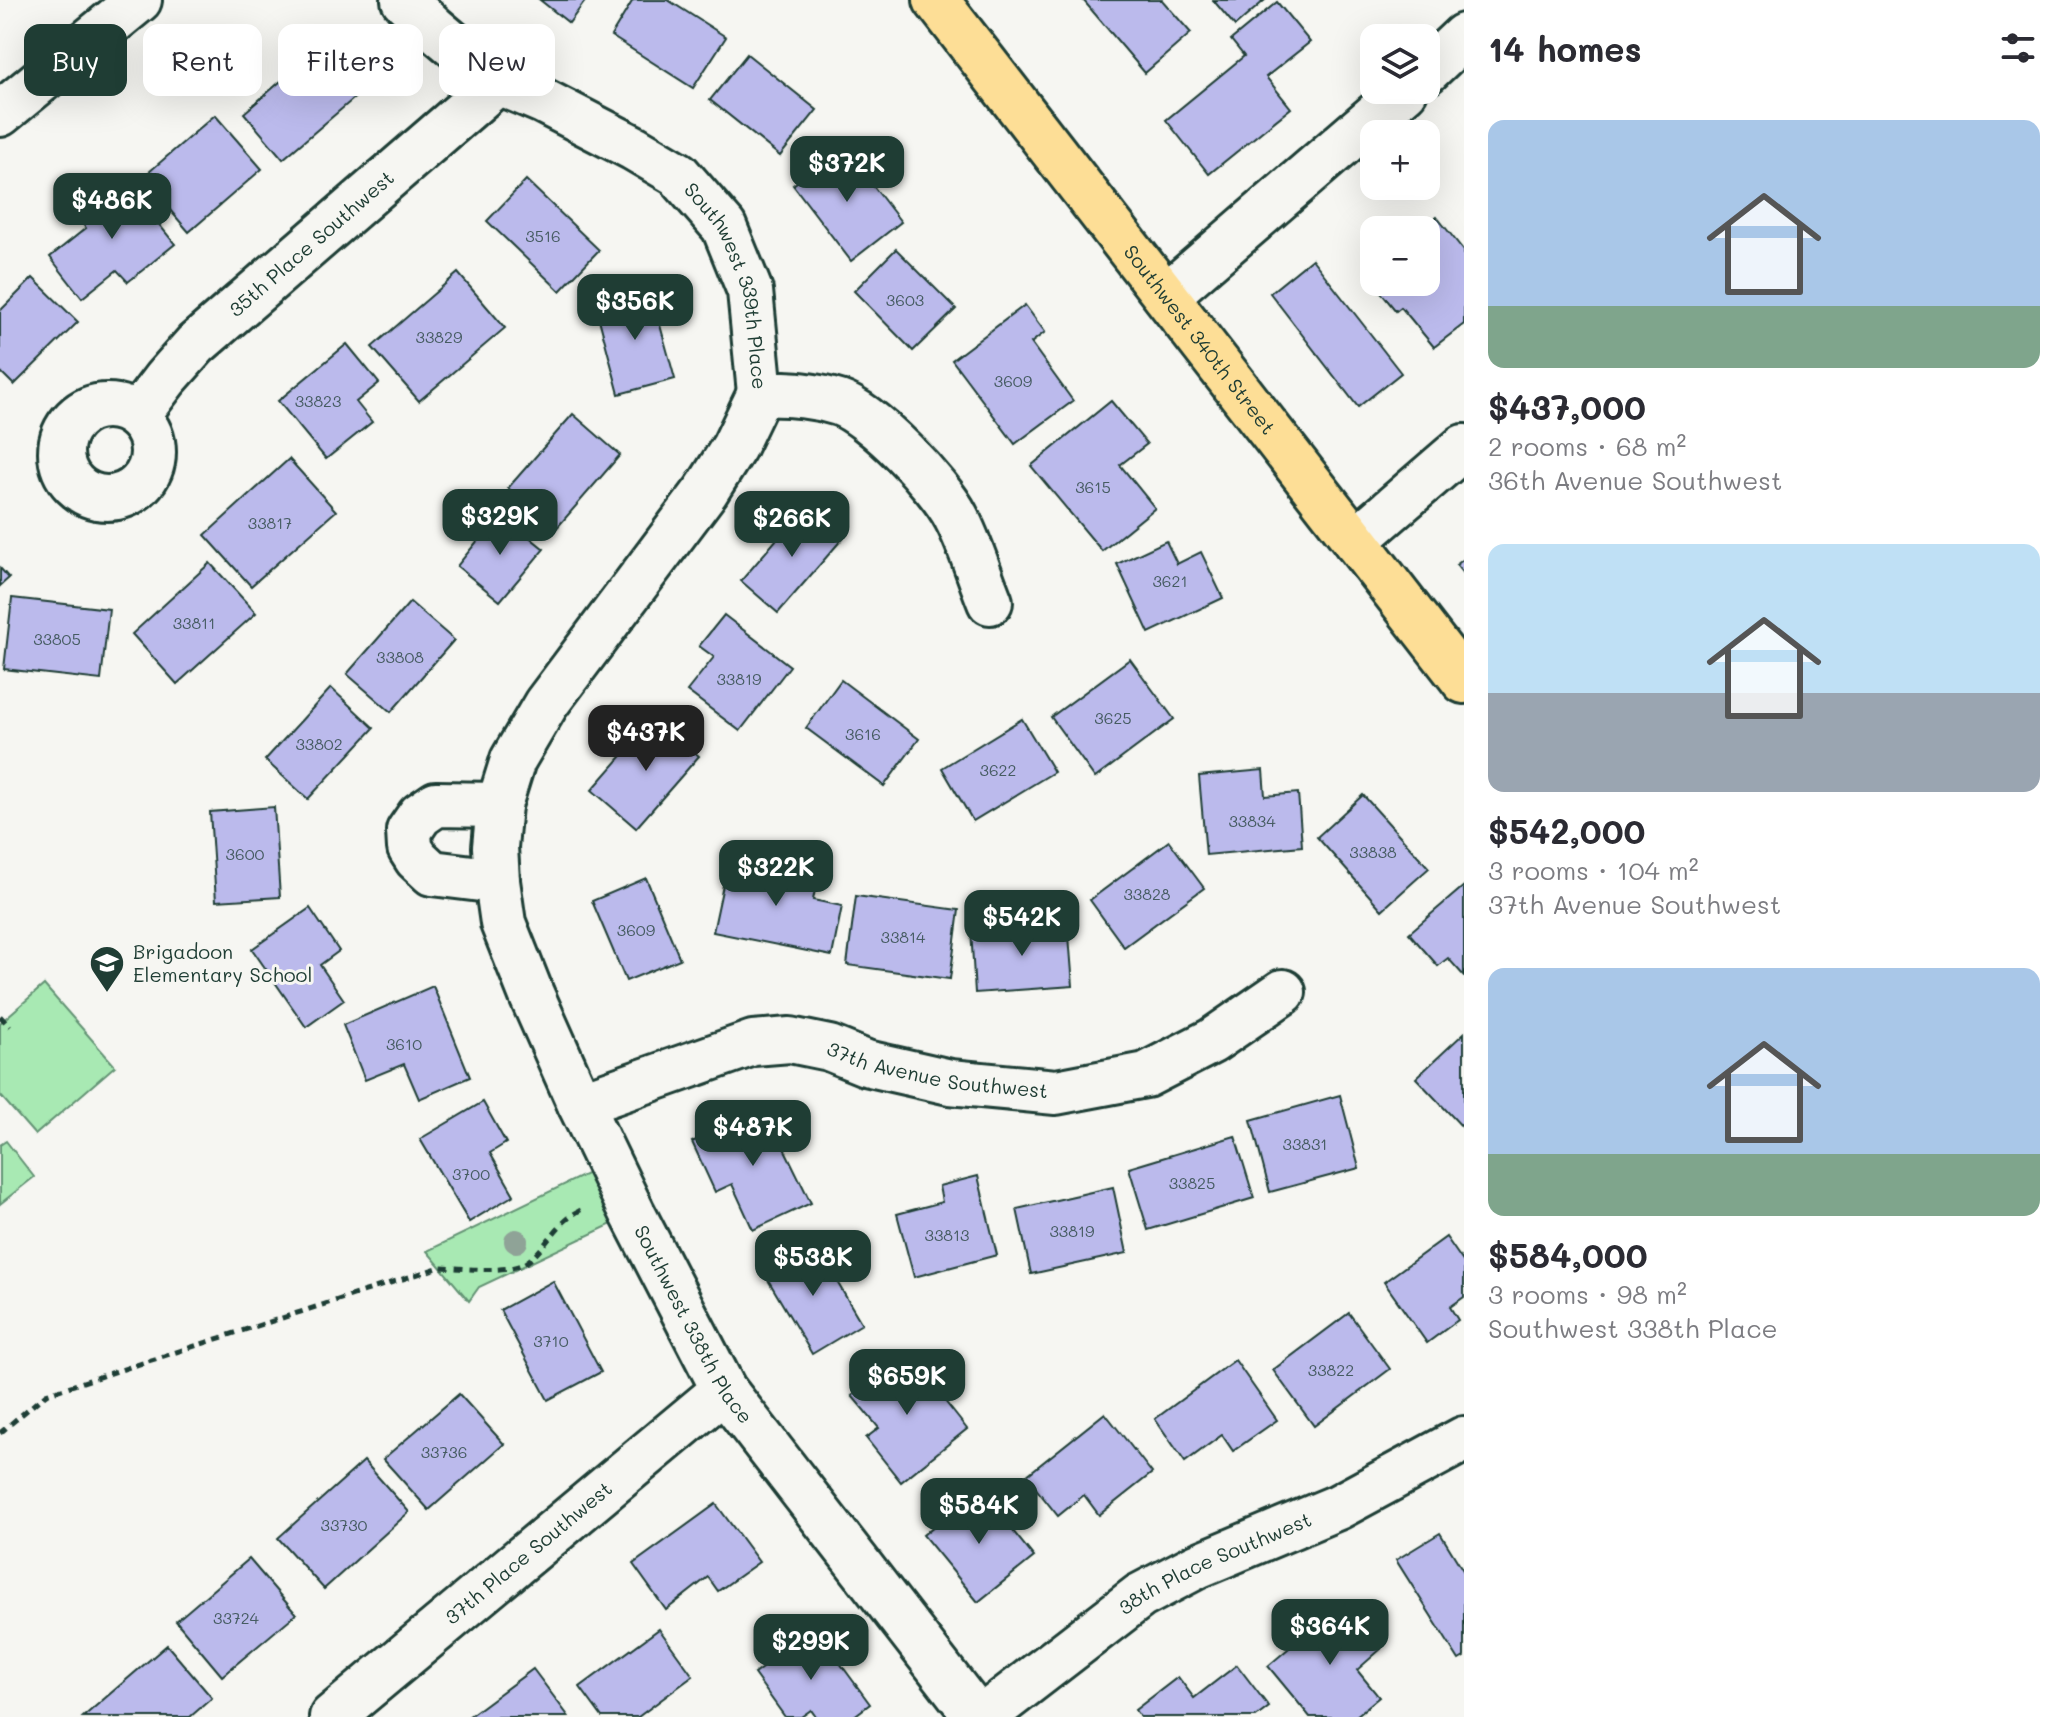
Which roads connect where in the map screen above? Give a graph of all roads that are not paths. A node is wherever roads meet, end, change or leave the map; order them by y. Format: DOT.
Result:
graph roads {
  1 [pos="139,0"];
  2 [pos="404,0"];
  3 [pos="936,0"];
  4 [pos="439,32"];
  5 [pos="1464,36"];
  6 [pos="1440,59"];
  7 [pos="482,96"];
  8 [pos="531,96"];
  9 [pos="1389,104"];
  10 [pos="0,114"];
  11 [pos="1166,296"];
  12 [pos="760,393"];
  13 [pos="137,416"];
  14 [pos="1464,447"];
  15 [pos="1355,541"];
  16 [pos="990,602"];
  17 [pos="1464,681"];
  18 [pos="497,844"];
  19 [pos="1283,992"];
  20 [pos="580,1104"];
  21 [pos="724,1390"];
  22 [pos="1464,1439"];
  23 [pos="332,1717"];
  24 [pos="977,1717"];
  25 [pos="983,1717"];
  1 -- 10 [label="street"];
  2 -- 4 [label="street, Southwest 339th Place"];
  3 -- 11 [label="main road, Southwest 340th Street"];
  5 -- 6 [label="street"];
  7 -- 13 [label="street, 35th Place Southwest"];
  8 -- 12 [label="street, Southwest 339th Place"];
  9 -- 11 [label="street"];
  11 -- 15 [label="main road, Southwest 340th Street"];
  12 -- 16 [label="street, Southwest 339th Place"];
  12 -- 18 [label="street"];
  14 -- 15 [label="street"];
  15 -- 17 [label="main road, Southwest 340th Street"];
  18 -- 18 [label="street"];
  18 -- 20 [label="street, Southwest 338th Place"];
  19 -- 20 [label="street, 37th Avenue Southwest"];
  20 -- 21 [label="street, Southwest 338th Place"];
  21 -- 23 [label="street, 37th Place Southwest"];
  21 -- 24 [label="street, Southwest 338th Place"];
  22 -- 25 [label="street, 38th Place Southwest"];
}
